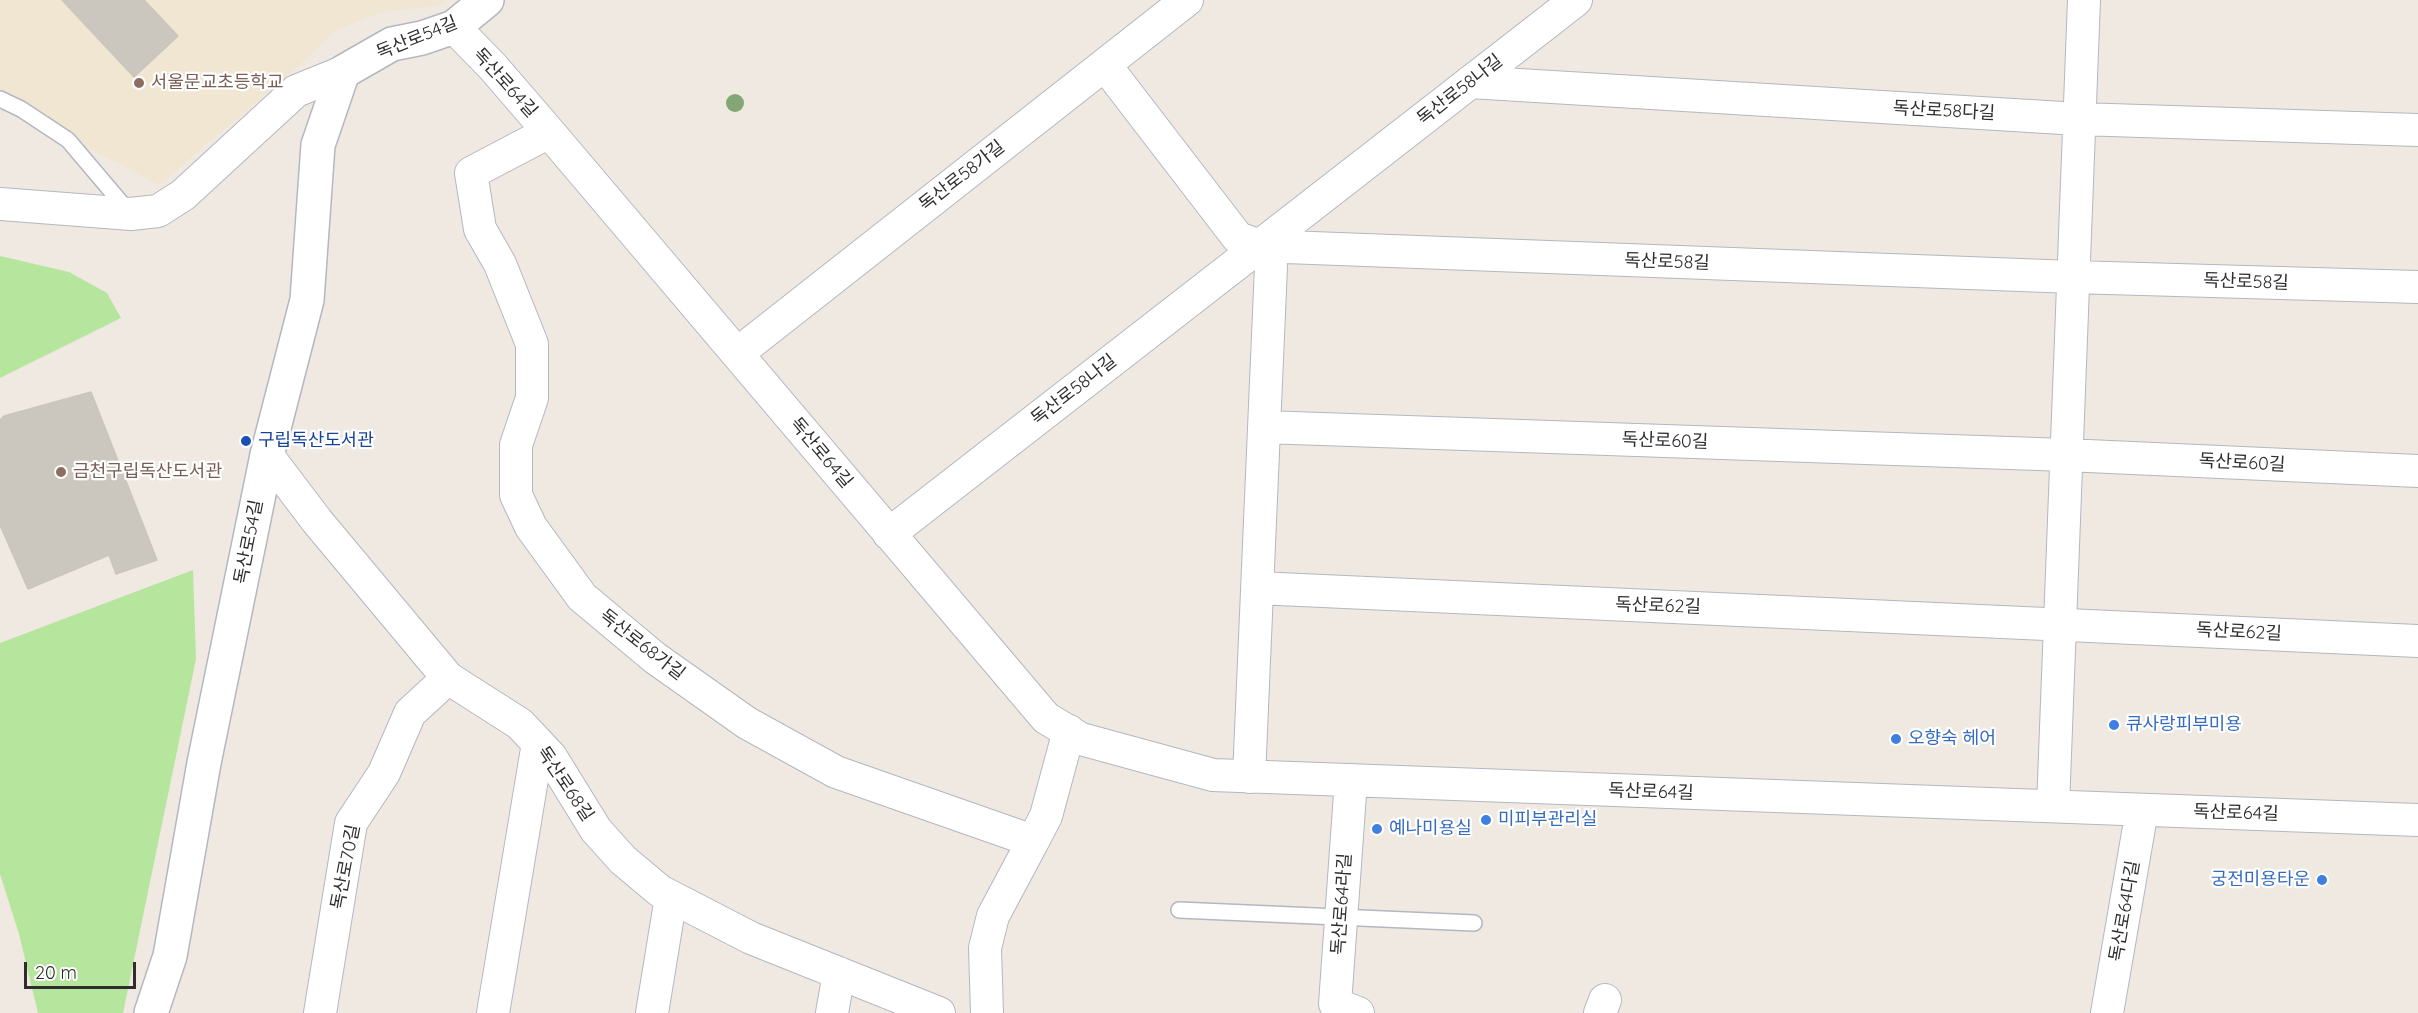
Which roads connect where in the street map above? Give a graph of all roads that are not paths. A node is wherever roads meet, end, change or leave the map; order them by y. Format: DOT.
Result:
graph roads {
  1 [pos="488,0"];
  2 [pos="1187,0"];
  3 [pos="1576,0"];
  4 [pos="2084,0"];
  5 [pos="454,27"];
  6 [pos="1105,65"];
  7 [pos="343,72"];
  8 [pos="1470,82"];
  9 [pos="0,99"];
  10 [pos="2079,119"];
  11 [pos="2418,130"];
  12 [pos="549,132"];
  13 [pos="0,204"];
  14 [pos="131,214"];
  15 [pos="1260,246"];
  16 [pos="2073,278"];
  17 [pos="2418,287"];
  18 [pos="738,353"];
  19 [pos="1264,427"];
  20 [pos="267,455"];
  21 [pos="2066,455"];
  22 [pos="2418,471"];
  23 [pos="889,534"];
  24 [pos="1257,588"];
  25 [pos="2060,623"];
  26 [pos="2418,641"];
  27 [pos="448,678"];
  28 [pos="1069,731"];
  29 [pos="538,743"];
  30 [pos="1249,777"];
  31 [pos="1351,780"];
  32 [pos="2053,806"];
  33 [pos="2142,810"];
  34 [pos="2418,820"];
  35 [pos="1033,841"];
  36 [pos="671,897"];
  37 [pos="1179,910"];
  38 [pos="1341,917"];
  39 [pos="1474,923"];
  40 [pos="839,973"];
  41 [pos="151,1013"];
  42 [pos="320,1013"];
  43 [pos="493,1013"];
  44 [pos="652,1013"];
  45 [pos="832,1013"];
  46 [pos="939,1013"];
  47 [pos="987,1013"];
  48 [pos="1358,1013"];
  49 [pos="2107,1013"];
  1 -- 5 [label="street, 독산로54길"];
  2 -- 6 [label="street, 독산로58가길"];
  3 -- 8 [label="street, 독산로58나길"];
  4 -- 10 [label="street"];
  5 -- 7 [label="street, 독산로54길"];
  5 -- 12 [label="street, 독산로64길"];
  6 -- 15 [label="street"];
  6 -- 18 [label="street, 독산로58가길"];
  7 -- 14 [label="street, 독산로54길"];
  7 -- 20 [label="street, 독산로54길"];
  8 -- 10 [label="street, 독산로58다길"];
  8 -- 15 [label="street, 독산로58나길"];
  9 -- 14 [label="lane"];
  10 -- 11 [label="street, 독산로58다길"];
  10 -- 16 [label="street"];
  12 -- 18 [label="street, 독산로64길"];
  12 -- 35 [label="street, 독산로68가길"];
  13 -- 14 [label="street, 독산로54길"];
  15 -- 16 [label="street, 독산로58길"];
  15 -- 19 [label="street"];
  15 -- 23 [label="street, 독산로58나길"];
  16 -- 17 [label="street, 독산로58길"];
  16 -- 21 [label="street"];
  18 -- 23 [label="street, 독산로64길"];
  19 -- 21 [label="street, 독산로60길"];
  19 -- 24 [label="street"];
  20 -- 27 [label="street, 독산로68길"];
  20 -- 41 [label="street, 독산로54길"];
  21 -- 22 [label="street, 독산로60길"];
  21 -- 25 [label="street"];
  23 -- 28 [label="street, 독산로64길"];
  24 -- 25 [label="street, 독산로62길"];
  24 -- 30 [label="street"];
  25 -- 26 [label="street, 독산로62길"];
  25 -- 32 [label="street"];
  27 -- 29 [label="street, 독산로68길"];
  27 -- 42 [label="street, 독산로70길"];
  28 -- 30 [label="street, 독산로64길"];
  28 -- 35 [label="street"];
  29 -- 36 [label="street, 독산로68길"];
  29 -- 43 [label="street"];
  30 -- 31 [label="street, 독산로64길"];
  31 -- 32 [label="street, 독산로64길"];
  31 -- 38 [label="street, 독산로64라길"];
  32 -- 33 [label="street, 독산로64길"];
  33 -- 34 [label="street, 독산로64길"];
  33 -- 49 [label="street, 독산로64다길"];
  35 -- 47 [label="street"];
  36 -- 40 [label="street, 독산로68길"];
  36 -- 44 [label="street"];
  37 -- 38 [label="lane"];
  38 -- 39 [label="lane"];
  38 -- 48 [label="street, 독산로64라길"];
  40 -- 45 [label="street"];
  40 -- 46 [label="street, 독산로68길"];
}
